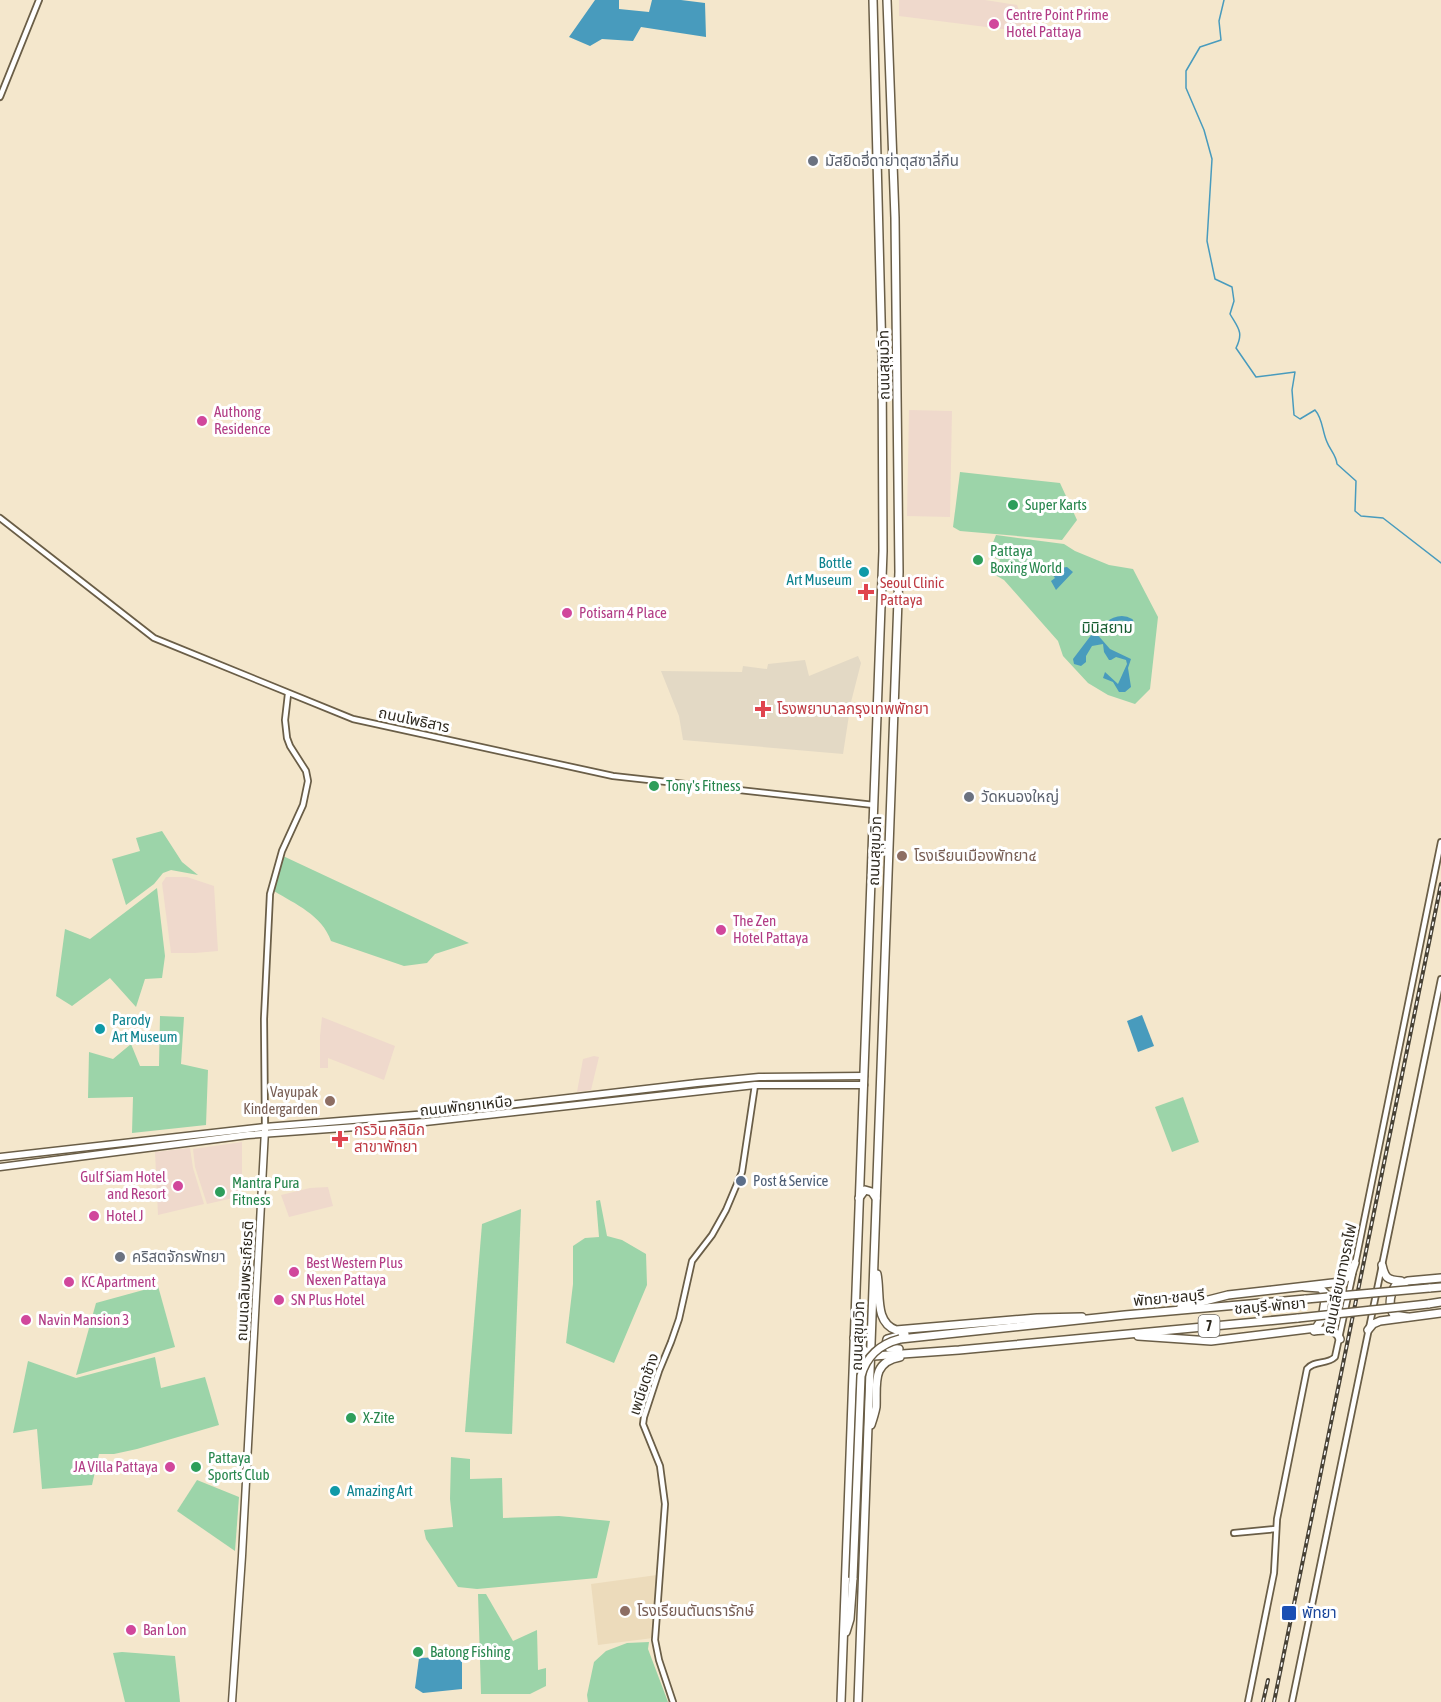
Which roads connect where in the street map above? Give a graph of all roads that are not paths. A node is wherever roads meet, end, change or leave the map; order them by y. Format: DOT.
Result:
graph roads {
  1 [pos="39,0"];
  2 [pos="873,0"];
  3 [pos="887,0"];
  4 [pos="873,27"];
  5 [pos="888,28"];
  6 [pos="0,97"];
  7 [pos="883,437"];
  8 [pos="898,437"];
  9 [pos="883,459"];
  10 [pos="899,459"];
  11 [pos="0,518"];
  12 [pos="288,694"];
  13 [pos="874,805"];
  14 [pos="1441,842"];
  15 [pos="868,966"];
  16 [pos="884,966"];
  17 [pos="1441,979"];
  18 [pos="864,1076"];
  19 [pos="880,1076"];
  20 [pos="864,1084"];
  21 [pos="755,1085"];
  22 [pos="880,1085"];
  23 [pos="265,1130"];
  24 [pos="0,1157"];
  25 [pos="0,1167"];
  26 [pos="859,1198"];
  27 [pos="876,1198"];
  28 [pos="874,1260"];
  29 [pos="1355,1263"];
  30 [pos="1382,1265"];
  31 [pos="1441,1278"];
  32 [pos="1408,1281"];
  33 [pos="1305,1287"];
  34 [pos="1441,1287"];
  35 [pos="1441,1302"];
  36 [pos="1163,1312"];
  37 [pos="1441,1313"];
  38 [pos="1125,1315"];
  39 [pos="1407,1317"];
  40 [pos="928,1329"];
  41 [pos="1368,1330"];
  42 [pos="1121,1334"];
  43 [pos="1271,1335"];
  44 [pos="854,1338"];
  45 [pos="1340,1339"];
  46 [pos="959,1350"];
  47 [pos="871,1354"];
  48 [pos="868,1443"];
  49 [pos="1276,1529"];
  50 [pos="1234,1533"];
  51 [pos="843,1643"];
  52 [pos="232,1702"];
  53 [pos="673,1702"];
  54 [pos="840,1702"];
  55 [pos="858,1702"];
  56 [pos="1248,1702"];
  57 [pos="1292,1702"];
  1 -- 6 [label="street"];
  2 -- 4 [label="highway, ถนนสุขุมวิท"];
  3 -- 5 [label="highway, ถนนสุขุมวิท"];
  4 -- 5 [label="highway"];
  4 -- 7 [label="highway, ถนนสุขุมวิท"];
  5 -- 8 [label="highway, ถนนสุขุมวิท"];
  7 -- 8 [label="highway"];
  7 -- 9 [label="highway, ถนนสุขุมวิท"];
  8 -- 10 [label="highway, ถนนสุขุมวิท"];
  9 -- 10 [label="highway"];
  9 -- 13 [label="highway, ถนนสุขุมวิท"];
  10 -- 16 [label="highway, ถนนสุขุมวิท"];
  11 -- 12 [label="street, ถนนโพธิสาร"];
  12 -- 13 [label="street, ถนนโพธิสาร"];
  12 -- 23 [label="street, ถนนเฉลิมพระเกียรติ"];
  13 -- 15 [label="highway, ถนนสุขุมวิท"];
  14 -- 29 [label="street, ถนนเลียบทางรถไฟ"];
  15 -- 16 [label="highway"];
  15 -- 18 [label="highway, ถนนสุขุมวิท"];
  16 -- 19 [label="highway, ถนนสุขุมวิท"];
  17 -- 30 [label="street"];
  18 -- 19 [label="highway"];
  18 -- 20 [label="highway, ถนนสุขุมวิท"];
  18 -- 23 [label="main road, ถนนพัทยาเหนือ"];
  19 -- 22 [label="highway, ถนนสุขุมวิท"];
  20 -- 21 [label="main road, ถนนพัทยาเหนือ"];
  20 -- 22 [label="highway"];
  20 -- 26 [label="highway, ถนนสุขุมวิท"];
  21 -- 23 [label="main road, ถนนพัทยาเหนือ"];
  21 -- 53 [label="street, เพนียดช้าง"];
  22 -- 27 [label="highway, ถนนสุขุมวิท"];
  23 -- 24 [label="main road, ถนนพัทยาเหนือ"];
  23 -- 25 [label="main road, ถนนพัทยาเหนือ"];
  23 -- 52 [label="main road, ถนนเฉลิมพระเกียรติ"];
  26 -- 27 [label="highway"];
  26 -- 44 [label="highway, ถนนสุขุมวิท"];
  27 -- 28 [label="highway, ถนนสุขุมวิท"];
  28 -- 40 [label="highway"];
  28 -- 47 [label="highway, ถนนสุขุมวิท"];
  29 -- 33 [label="highway"];
  29 -- 45 [label="street, ถนนเลียบทางรถไฟ"];
  30 -- 32 [label="highway"];
  30 -- 41 [label="street"];
  31 -- 32 [label="highway"];
  32 -- 39 [label="highway"];
  33 -- 36 [label="highway"];
  33 -- 43 [label="highway"];
  34 -- 36 [label="highway, พัทยา-ชลบุรี / 7, bridge"];
  35 -- 42 [label="highway, ชลบุรี-พัทยา / 7, bridge"];
  36 -- 38 [label="highway, พัทยา-ชลบุรี / 7"];
  37 -- 39 [label="highway"];
  38 -- 40 [label="highway"];
  38 -- 51 [label="highway, พัทยา-ชลบุรี / 7, bridge"];
  39 -- 41 [label="highway"];
  40 -- 46 [label="highway"];
  41 -- 57 [label="street"];
  42 -- 43 [label="highway"];
  42 -- 46 [label="highway, ชลบุรี-พัทยา / 7"];
  43 -- 45 [label="highway"];
  44 -- 47 [label="highway"];
  44 -- 51 [label="highway, ถนนสุขุมวิท"];
  45 -- 49 [label="street, ถนนเลียบทางรถไฟ"];
  46 -- 47 [label="highway"];
  46 -- 48 [label="highway"];
  47 -- 48 [label="highway, ถนนสุขุมวิท"];
  48 -- 55 [label="highway, ถนนสุขุมวิท"];
  49 -- 50 [label="street"];
  49 -- 56 [label="street, ถนนเลียบทางรถไฟ"];
  51 -- 54 [label="highway, ถนนสุขุมวิท"];
}
